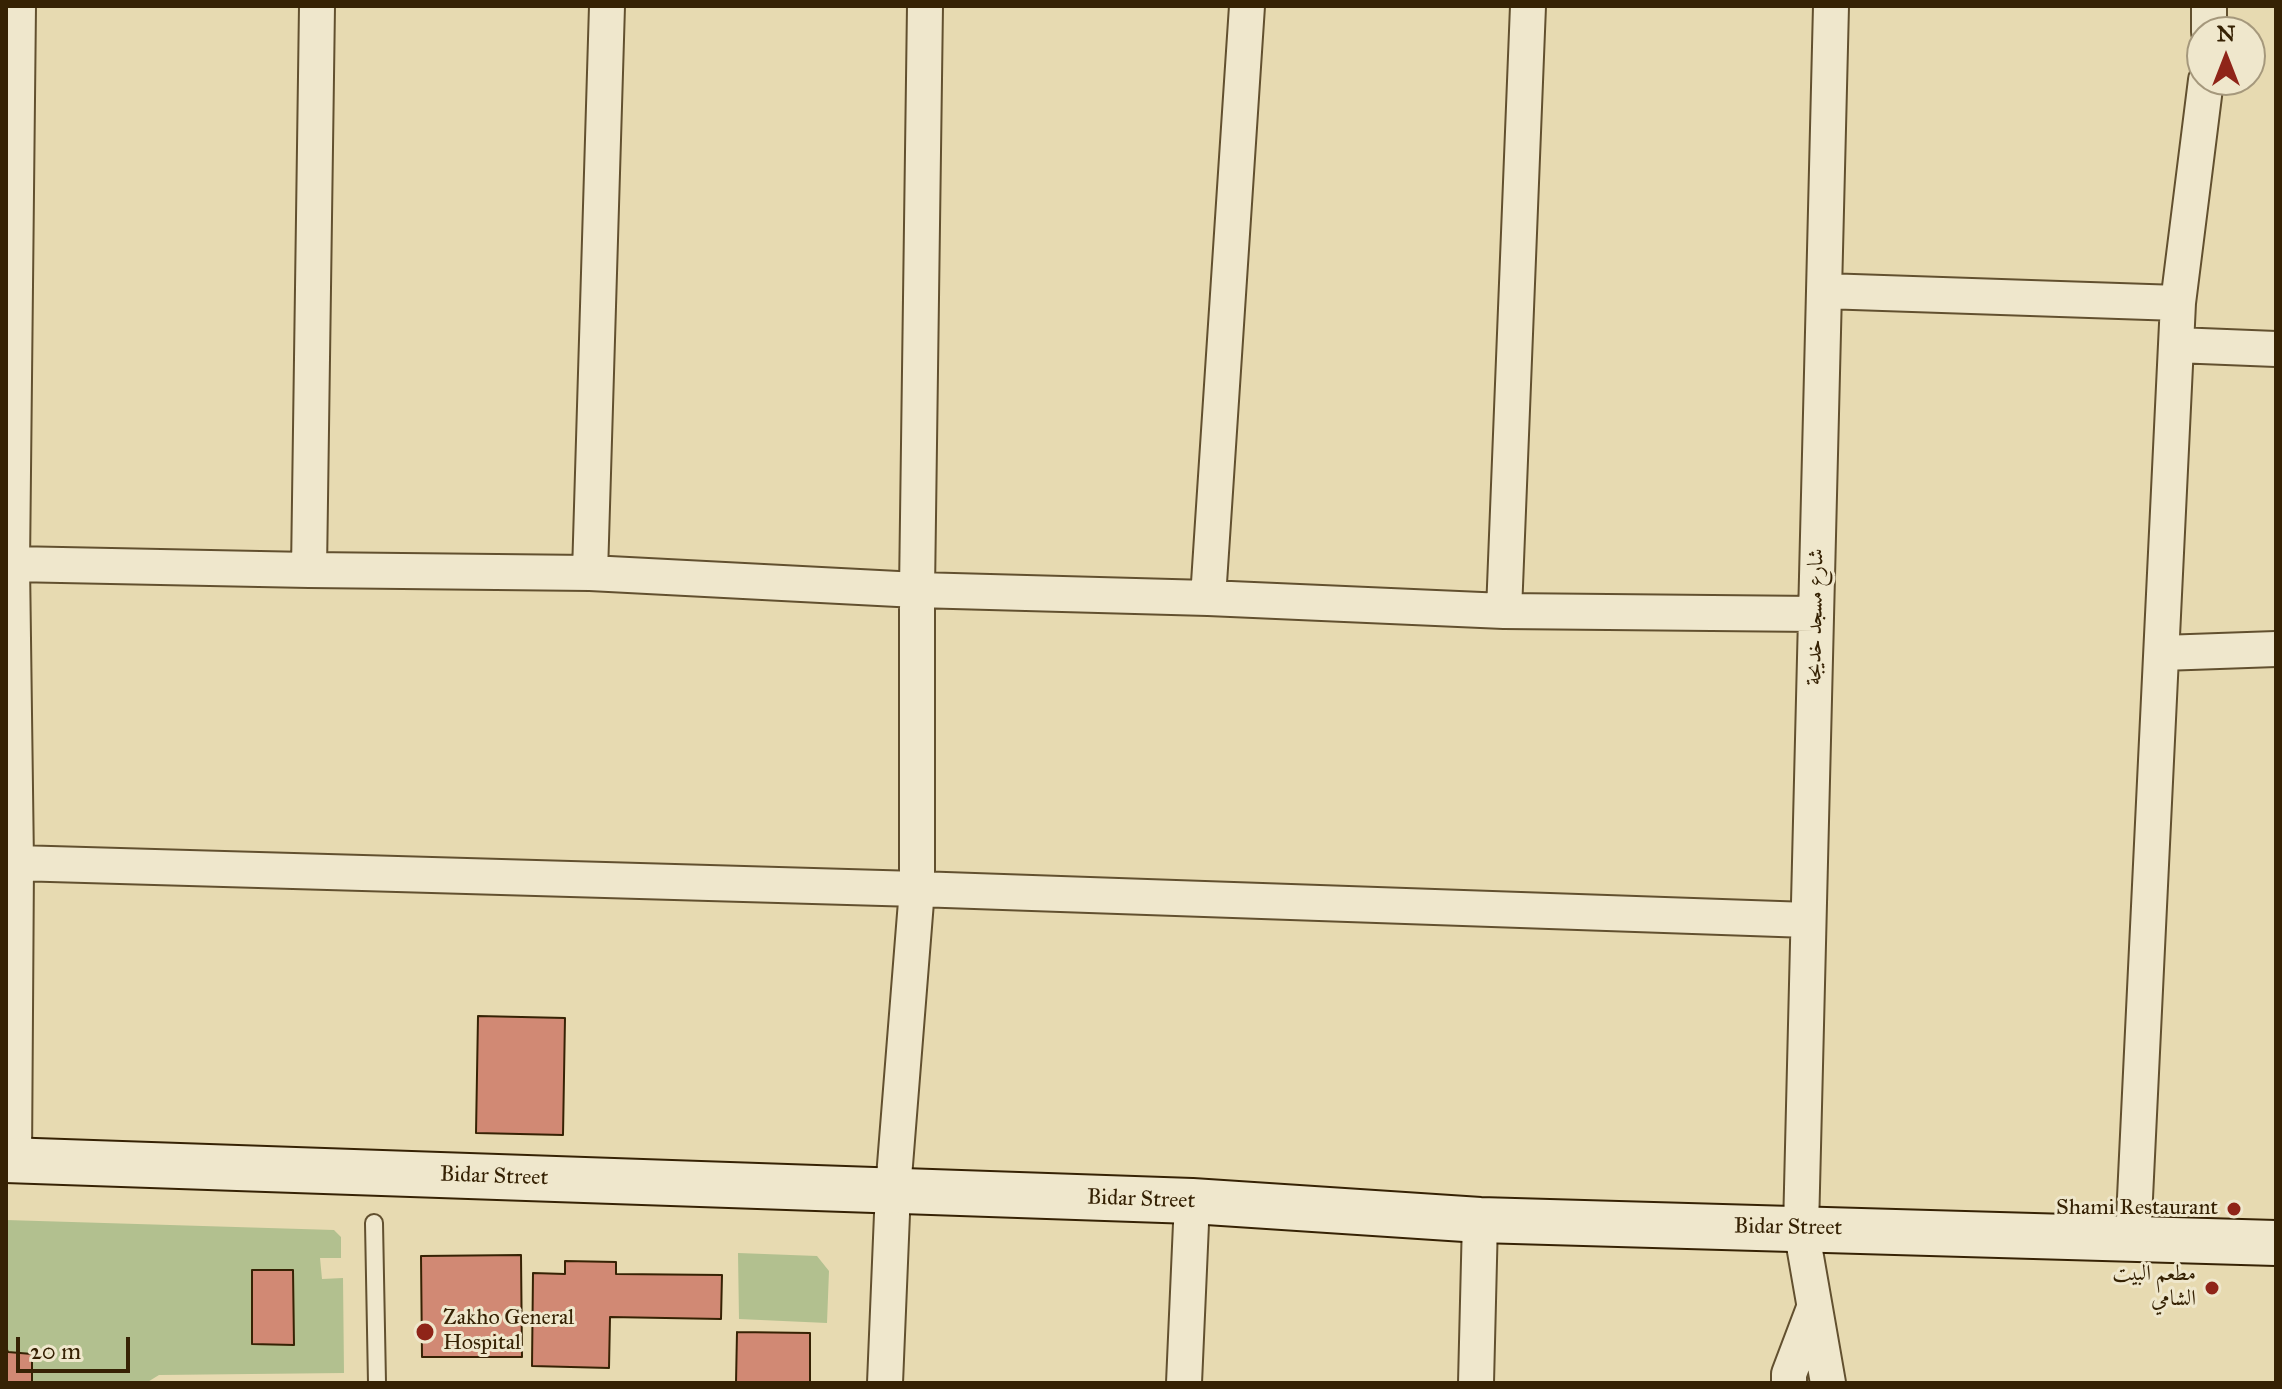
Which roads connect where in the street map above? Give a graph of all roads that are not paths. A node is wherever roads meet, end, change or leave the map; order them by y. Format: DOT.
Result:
graph roads {
  1 [pos="18,6"];
  2 [pos="317,6"];
  3 [pos="607,6"];
  4 [pos="925,6"];
  5 [pos="1247,6"];
  6 [pos="1528,6"];
  7 [pos="1831,6"];
  8 [pos="2204,96"];
  9 [pos="1824,291"];
  10 [pos="2178,303"];
  11 [pos="2176,345"];
  12 [pos="2276,349"];
  13 [pos="12,564"];
  14 [pos="309,570"];
  15 [pos="590,573"];
  16 [pos="917,590"];
  17 [pos="1208,598"];
  18 [pos="1504,611"];
  19 [pos="1816,614"];
  20 [pos="2276,649"];
  21 [pos="2162,653"];
  22 [pos="16,863"];
  23 [pos="917,889"];
  24 [pos="1808,920"];
  25 [pos="10,1160"];
  26 [pos="893,1190"];
  27 [pos="1192,1201"];
  28 [pos="1480,1220"];
  29 [pos="374,1223"];
  30 [pos="1801,1228"];
  31 [pos="2133,1239"];
  32 [pos="2276,1243"];
  33 [pos="1815,1303"];
  34 [pos="377,1383"];
  35 [pos="885,1383"];
  36 [pos="1184,1383"];
  37 [pos="1476,1383"];
  38 [pos="1789,1383"];
  39 [pos="1828,1383"];
  1 -- 13 [label="street"];
  2 -- 14 [label="street"];
  3 -- 15 [label="street"];
  4 -- 16 [label="street"];
  5 -- 17 [label="street"];
  6 -- 18 [label="street"];
  7 -- 9 [label="street, شارع مسجد خديجة"];
  8 -- 10 [label="street"];
  9 -- 10 [label="street"];
  9 -- 19 [label="street, شارع مسجد خديجة"];
  10 -- 11 [label="street"];
  11 -- 12 [label="street"];
  11 -- 21 [label="street"];
  13 -- 14 [label="street"];
  13 -- 22 [label="street"];
  14 -- 15 [label="street"];
  15 -- 16 [label="street"];
  16 -- 17 [label="street"];
  16 -- 23 [label="street"];
  17 -- 18 [label="street"];
  18 -- 19 [label="street"];
  19 -- 24 [label="street, شارع مسجد خديجة"];
  20 -- 21 [label="street"];
  21 -- 31 [label="street"];
  22 -- 23 [label="street"];
  22 -- 25 [label="street"];
  23 -- 24 [label="street"];
  23 -- 26 [label="street"];
  24 -- 30 [label="street, شارع مسجد خديجة"];
  25 -- 26 [label="main road, Bidar Street"];
  26 -- 27 [label="main road, Bidar Street"];
  26 -- 35 [label="street"];
  27 -- 28 [label="main road, Bidar Street"];
  27 -- 36 [label="street"];
  28 -- 30 [label="main road, Bidar Street"];
  28 -- 37 [label="street"];
  29 -- 34 [label="lane"];
  30 -- 31 [label="main road, Bidar Street"];
  30 -- 33 [label="street, شارع مسجد خديجة"];
  31 -- 32 [label="main road, Bidar Street"];
  33 -- 38 [label="street"];
  33 -- 39 [label="street, شارع مسجد خديجة"];
}
